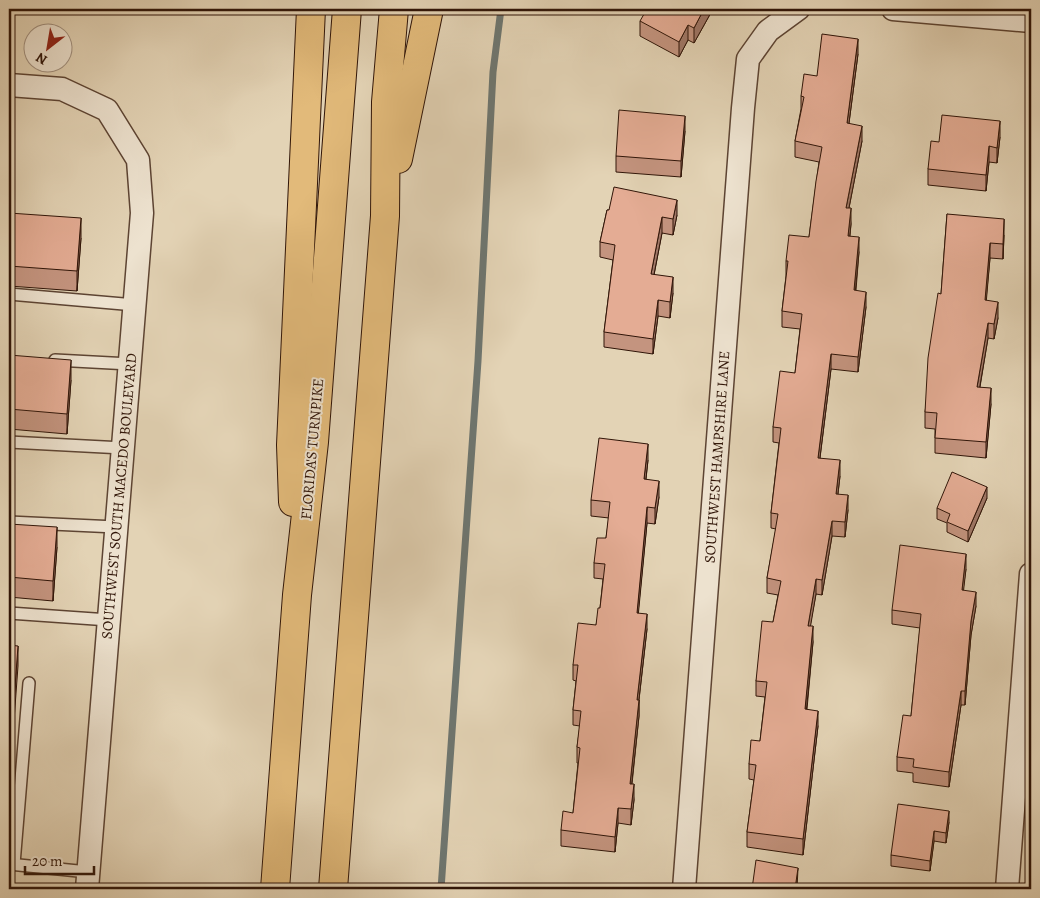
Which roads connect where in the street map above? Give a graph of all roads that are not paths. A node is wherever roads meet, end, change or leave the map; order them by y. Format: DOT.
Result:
graph roads {
  1 [pos="311,9"];
  2 [pos="348,9"];
  3 [pos="394,9"];
  4 [pos="429,9"];
  5 [pos="798,9"];
  6 [pos="893,9"];
  7 [pos="1031,20"];
  8 [pos="9,85"];
  9 [pos="385,216"];
  10 [pos="9,294"];
  11 [pos="134,305"];
  12 [pos="46,359"];
  13 [pos="130,364"];
  14 [pos="9,442"];
  15 [pos="123,448"];
  16 [pos="9,522"];
  17 [pos="116,527"];
  18 [pos="1031,574"];
  19 [pos="297,595"];
  20 [pos="9,613"];
  21 [pos="109,620"];
  22 [pos="29,683"];
  23 [pos="11,864"];
  24 [pos="87,880"];
  25 [pos="275,889"];
  26 [pos="333,889"];
  27 [pos="684,889"];
  28 [pos="1007,889"];
  1 -- 19 [label="highway"];
  2 -- 19 [label="highway, FLORIDA'S TURNPIKE"];
  3 -- 9 [label="highway"];
  4 -- 9 [label="highway"];
  5 -- 27 [label="street, SOUTHWEST HAMPSHIRE LANE"];
  6 -- 7 [label="street"];
  8 -- 11 [label="street, SOUTHWEST SOUTH MACEDO BOULEVARD"];
  9 -- 26 [label="highway"];
  10 -- 11 [label="lane"];
  11 -- 13 [label="street, SOUTHWEST SOUTH MACEDO BOULEVARD"];
  12 -- 13 [label="lane"];
  13 -- 15 [label="street, SOUTHWEST SOUTH MACEDO BOULEVARD"];
  14 -- 15 [label="lane"];
  15 -- 17 [label="street, SOUTHWEST SOUTH MACEDO BOULEVARD"];
  16 -- 17 [label="lane"];
  17 -- 21 [label="street, SOUTHWEST SOUTH MACEDO BOULEVARD"];
  18 -- 28 [label="street"];
  19 -- 25 [label="highway, FLORIDA'S TURNPIKE"];
  20 -- 21 [label="lane"];
  21 -- 24 [label="street, SOUTHWEST SOUTH MACEDO BOULEVARD"];
  22 -- 23 [label="lane"];
  23 -- 24 [label="lane"];
}
